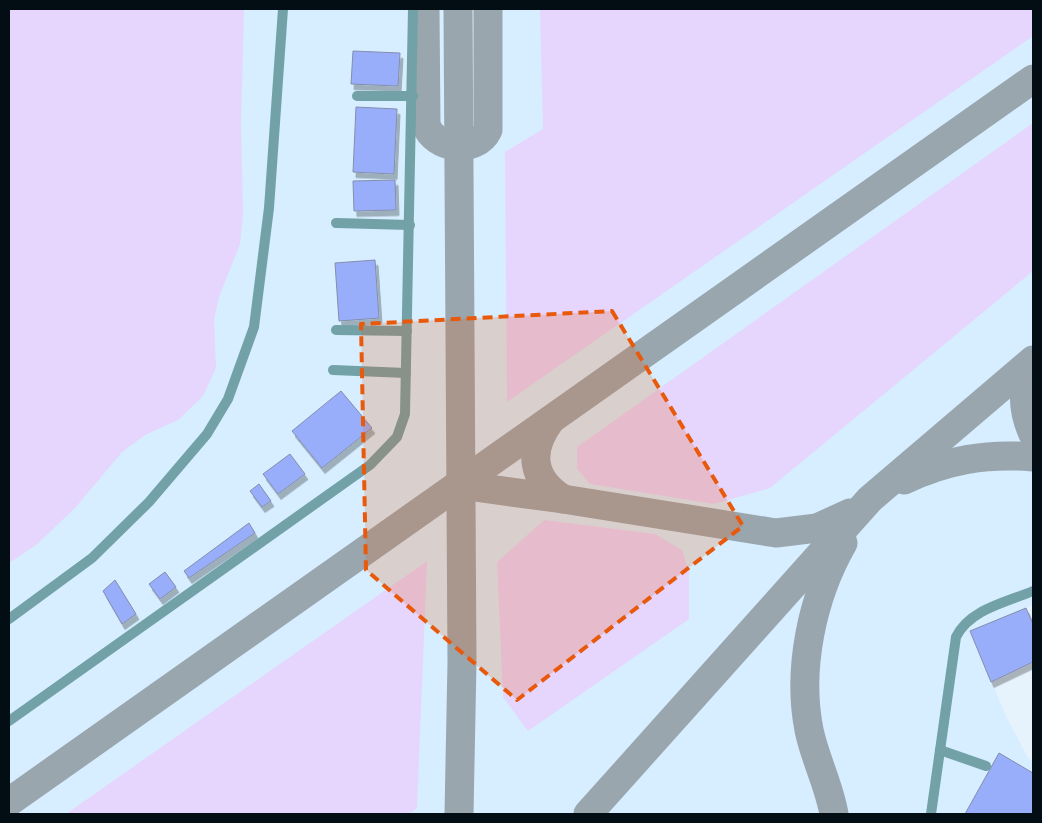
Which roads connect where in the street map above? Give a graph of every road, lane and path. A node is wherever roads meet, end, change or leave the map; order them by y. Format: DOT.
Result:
graph roads {
  1 [pos="283,9"];
  2 [pos="413,9"];
  3 [pos="357,96"];
  4 [pos="413,96"];
  5 [pos="336,223"];
  6 [pos="410,225"];
  7 [pos="336,330"];
  8 [pos="407,331"];
  9 [pos="333,370"];
  10 [pos="406,374"];
  11 [pos="1033,591"];
  12 [pos="9,619"];
  13 [pos="9,721"];
  14 [pos="940,750"];
  15 [pos="986,766"];
  16 [pos="930,814"];
  1 -- 12 [label="lane"];
  2 -- 4 [label="lane"];
  3 -- 4 [label="lane"];
  4 -- 6 [label="lane"];
  5 -- 6 [label="lane"];
  6 -- 8 [label="lane"];
  7 -- 8 [label="lane"];
  8 -- 10 [label="lane"];
  9 -- 10 [label="lane"];
  10 -- 13 [label="lane"];
  11 -- 14 [label="lane"];
  14 -- 15 [label="lane"];
  14 -- 16 [label="lane"];
}
